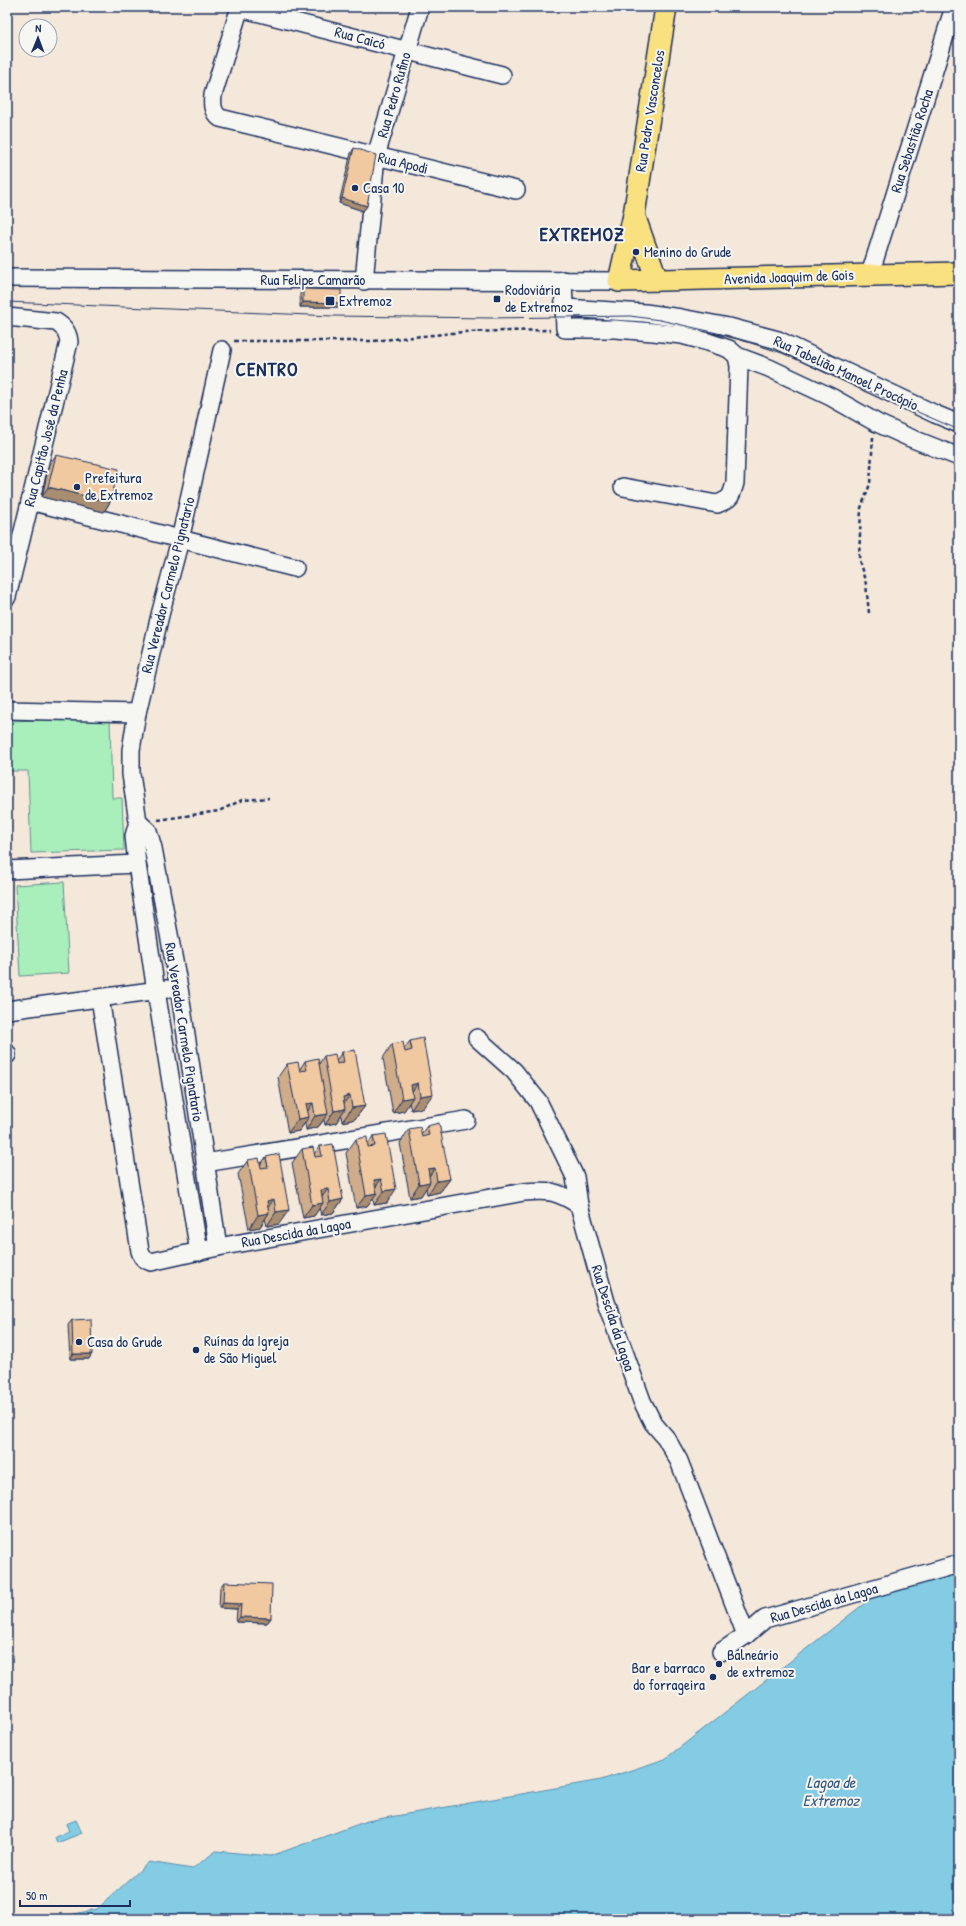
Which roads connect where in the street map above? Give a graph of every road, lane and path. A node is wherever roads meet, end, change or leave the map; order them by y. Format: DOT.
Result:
graph roads {
  1 [pos="240,7"];
  2 [pos="420,7"];
  3 [pos="666,7"];
  4 [pos="954,7"];
  5 [pos="407,51"];
  6 [pos="502,75"];
  7 [pos="376,156"];
  8 [pos="516,190"];
  9 [pos="634,215"];
  10 [pos="870,274"];
  11 [pos="959,274"];
  12 [pos="7,278"];
  13 [pos="563,280"];
  14 [pos="657,280"];
  15 [pos="364,281"];
  16 [pos="619,281"];
  17 [pos="565,308"];
  18 [pos="7,317"];
  19 [pos="564,329"];
  20 [pos="222,350"];
  21 [pos="737,356"];
  22 [pos="874,421"];
  23 [pos="959,424"];
  24 [pos="959,457"];
  25 [pos="623,487"];
  26 [pos="30,501"];
  27 [pos="180,540"];
  28 [pos="295,568"];
  29 [pos="7,597"];
  30 [pos="869,613"];
  31 [pos="7,710"];
  32 [pos="137,713"];
  33 [pos="269,798"];
  34 [pos="138,822"];
  35 [pos="137,864"];
  36 [pos="7,870"];
  37 [pos="179,988"];
  38 [pos="156,991"];
  39 [pos="100,998"];
  40 [pos="7,1010"];
  41 [pos="477,1038"];
  42 [pos="466,1120"];
  43 [pos="205,1162"];
  44 [pos="579,1205"];
  45 [pos="218,1247"];
  46 [pos="199,1252"];
  47 [pos="959,1564"];
  48 [pos="746,1636"];
  49 [pos="721,1652"];
  1 -- 5 [label="street, Rua Caicó"];
  1 -- 7 [label="street, Rua Apodi"];
  2 -- 5 [label="street, Rua Pedro Rufino"];
  3 -- 9 [label="main road, Rua Pedro Vasconcelos"];
  4 -- 10 [label="street, Rua Sebastião Rocha"];
  5 -- 6 [label="street, Rua Caicó"];
  5 -- 7 [label="street, Rua Pedro Rufino"];
  7 -- 8 [label="street, Rua Apodi"];
  7 -- 15 [label="street, Rua Pedro Rufino"];
  9 -- 14 [label="main road, Rua Pedro Vasconcelos"];
  9 -- 16 [label="main road, Rua Pedro Vasconcelos"];
  10 -- 11 [label="main road, Avenida Joaquim de Gois"];
  10 -- 14 [label="main road, Avenida Joaquim de Gois"];
  12 -- 15 [label="street, Rua Felipe Camarão"];
  13 -- 15 [label="street, Rua Felipe Camarão"];
  13 -- 16 [label="street, Rua Felipe Camarão"];
  13 -- 17 [label="street"];
  14 -- 16 [label="main road, Avenida Joaquim de Gois"];
  17 -- 19 [label="street"];
  17 -- 23 [label="street, Rua Tabelião Manoel Procópio"];
  18 -- 26 [label="street, Rua Capitão José da Penha"];
  19 -- 20 [label="path"];
  19 -- 21 [label="street"];
  20 -- 27 [label="street, Rua Vereador Carmelo Pignatario"];
  21 -- 22 [label="street"];
  21 -- 25 [label="street"];
  22 -- 24 [label="street"];
  22 -- 30 [label="path"];
  26 -- 27 [label="street"];
  26 -- 29 [label="street, Rua Capitão José da Penha"];
  27 -- 28 [label="street"];
  27 -- 32 [label="street, Rua Vereador Carmelo Pignatario"];
  31 -- 32 [label="street"];
  32 -- 34 [label="street, Rua Vereador Carmelo Pignatario"];
  33 -- 34 [label="path"];
  34 -- 35 [label="street, Rua Vereador Carmelo Pignatario"];
  34 -- 37 [label="street, Rua Vereador Carmelo Pignatario"];
  35 -- 36 [label="street"];
  35 -- 38 [label="street, Rua Vereador Carmelo Pignatario"];
  37 -- 38 [label="street"];
  37 -- 43 [label="street, Rua Vereador Carmelo Pignatario"];
  38 -- 39 [label="street"];
  38 -- 46 [label="street, Rua Vereador Carmelo Pignatario"];
  39 -- 40 [label="street"];
  39 -- 46 [label="street, Rua Descida da Lagoa"];
  41 -- 44 [label="street"];
  42 -- 43 [label="street"];
  43 -- 45 [label="street, Rua Vereador Carmelo Pignatario"];
  44 -- 45 [label="street, Rua Descida da Lagoa"];
  44 -- 48 [label="street, Rua Descida da Lagoa"];
  45 -- 46 [label="street, Rua Descida da Lagoa"];
  47 -- 48 [label="street, Rua Descida da Lagoa"];
  48 -- 49 [label="street"];
}
